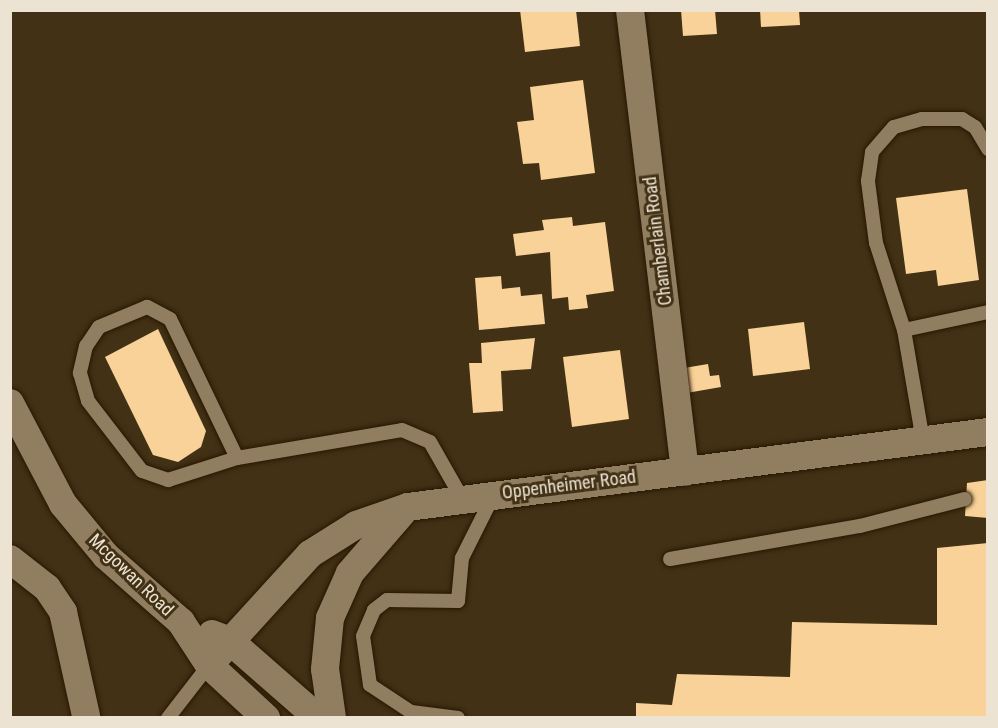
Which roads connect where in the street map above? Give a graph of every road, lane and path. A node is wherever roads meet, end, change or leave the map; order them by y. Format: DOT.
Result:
graph roads {
  1 [pos="630,10"];
  2 [pos="987,149"];
  3 [pos="987,312"];
  4 [pos="904,330"];
  5 [pos="10,403"];
  6 [pos="987,432"];
  7 [pos="923,441"];
  8 [pos="237,458"];
  9 [pos="685,472"];
  10 [pos="494,494"];
  11 [pos="965,499"];
  12 [pos="463,500"];
  13 [pos="408,507"];
  14 [pos="10,559"];
  15 [pos="670,559"];
  16 [pos="181,622"];
  17 [pos="230,641"];
  18 [pos="209,665"];
  19 [pos="86,716"];
  20 [pos="168,717"];
  21 [pos="266,717"];
  22 [pos="318,717"];
  23 [pos="332,717"];
  24 [pos="458,717"];
  1 -- 9 [label="street, Chamberlain Road"];
  2 -- 4 [label="lane"];
  3 -- 4 [label="lane"];
  4 -- 7 [label="lane"];
  5 -- 16 [label="street, Mcgowan Road"];
  6 -- 7 [label="street, Oppenheimer Road"];
  7 -- 9 [label="street, Oppenheimer Road"];
  8 -- 8 [label="lane"];
  8 -- 12 [label="lane"];
  9 -- 10 [label="street, Oppenheimer Road"];
  10 -- 12 [label="street, Oppenheimer Road"];
  10 -- 24 [label="lane"];
  11 -- 15 [label="lane"];
  12 -- 13 [label="street, Oppenheimer Road"];
  13 -- 17 [label="street, Oppenheimer Road"];
  13 -- 23 [label="street"];
  14 -- 19 [label="street"];
  16 -- 17 [label="street, Mcgowan Road"];
  16 -- 18 [label="street, Mcgowan Road"];
  17 -- 18 [label="street, Oppenheimer Road"];
  17 -- 22 [label="street, Mcgowan Road"];
  18 -- 20 [label="lane"];
  18 -- 21 [label="street, Mcgowan Road"];
}
